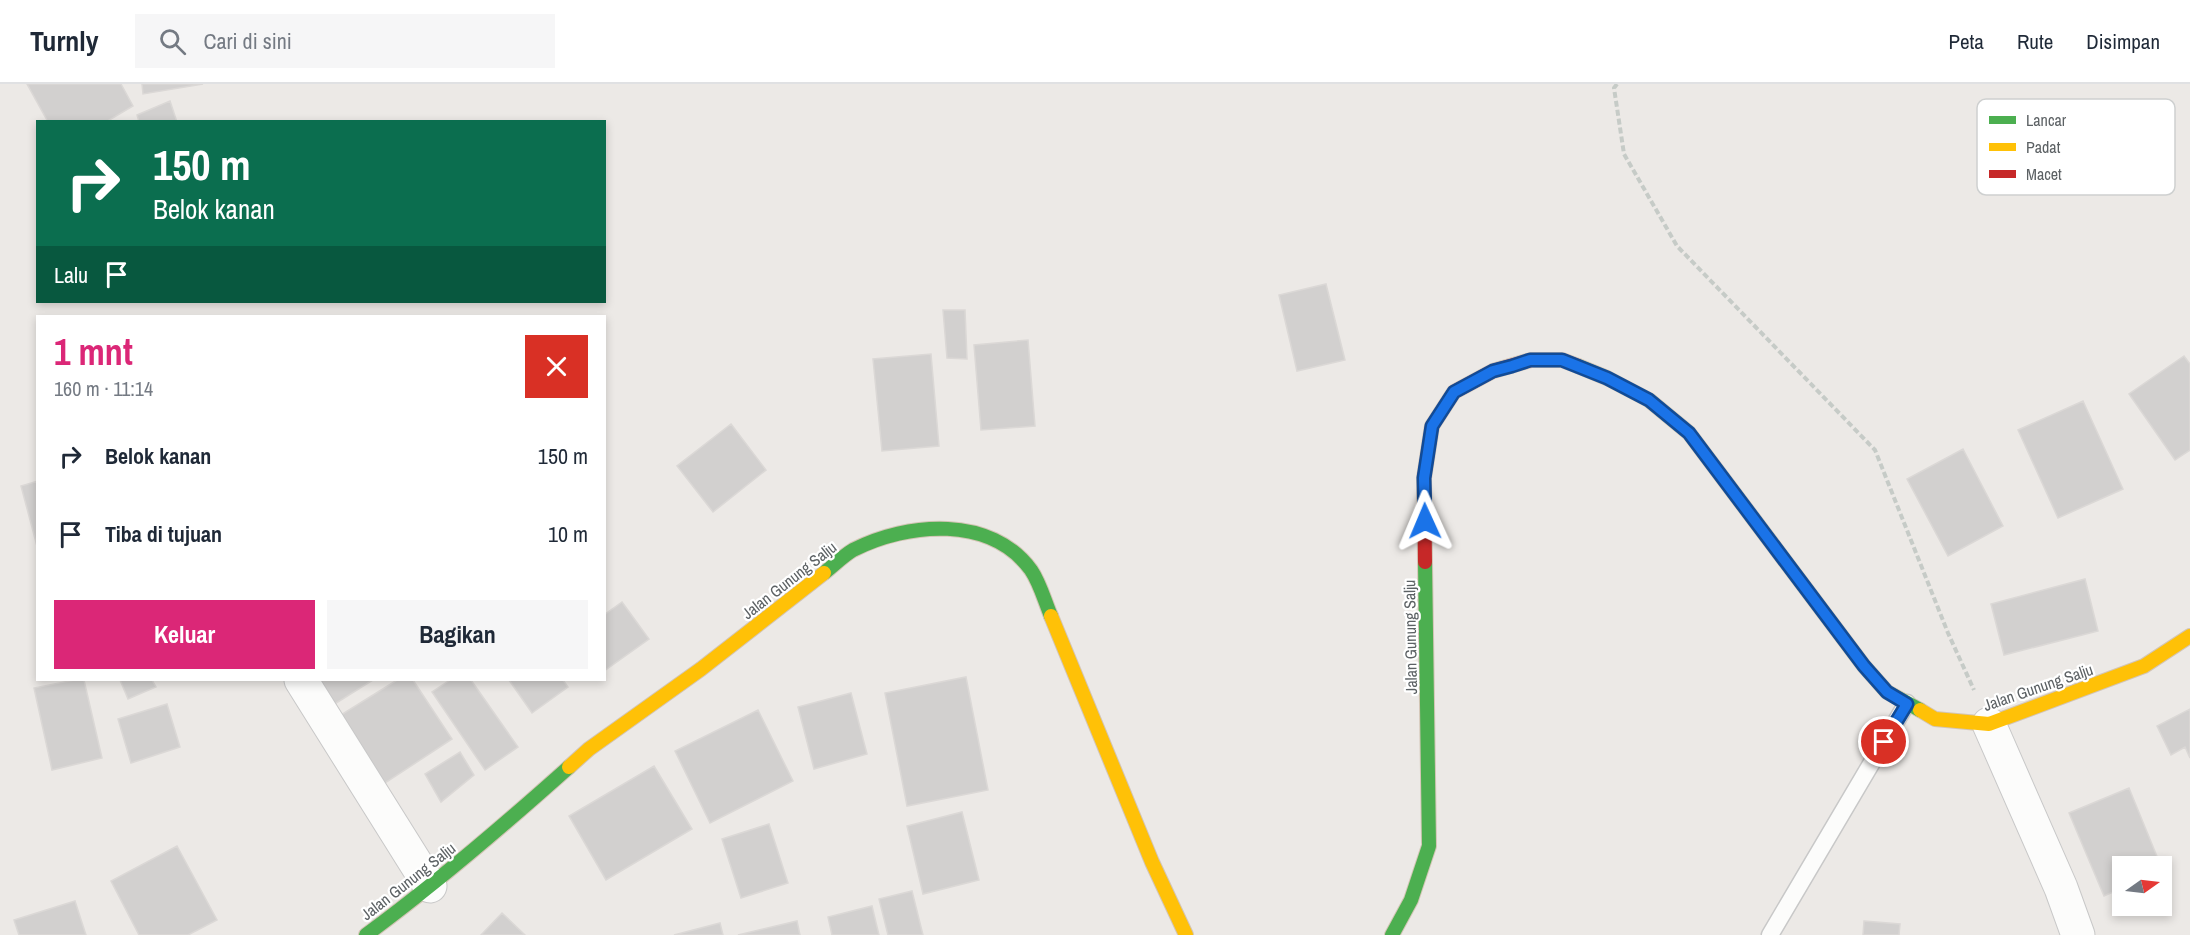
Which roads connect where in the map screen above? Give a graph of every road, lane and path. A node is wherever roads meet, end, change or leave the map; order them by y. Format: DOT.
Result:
graph roads {
  1 [pos="1617,84"];
  2 [pos="2190,636"];
  3 [pos="302,681"];
  4 [pos="1907,704"];
  5 [pos="1989,724"];
  6 [pos="430,886"];
  7 [pos="366,935"];
  8 [pos="1186,935"];
  9 [pos="1392,935"];
  10 [pos="1770,935"];
  11 [pos="2078,935"];
  1 -- 5 [label="path"];
  2 -- 5 [label="main road, Jalan Gunung Salju"];
  3 -- 6 [label="street"];
  4 -- 5 [label="main road, Jalan Gunung Salju"];
  4 -- 9 [label="main road, Jalan Gunung Salju"];
  4 -- 10 [label="lane"];
  5 -- 11 [label="street"];
  6 -- 7 [label="main road, Jalan Gunung Salju"];
  6 -- 8 [label="main road, Jalan Gunung Salju"];
}
